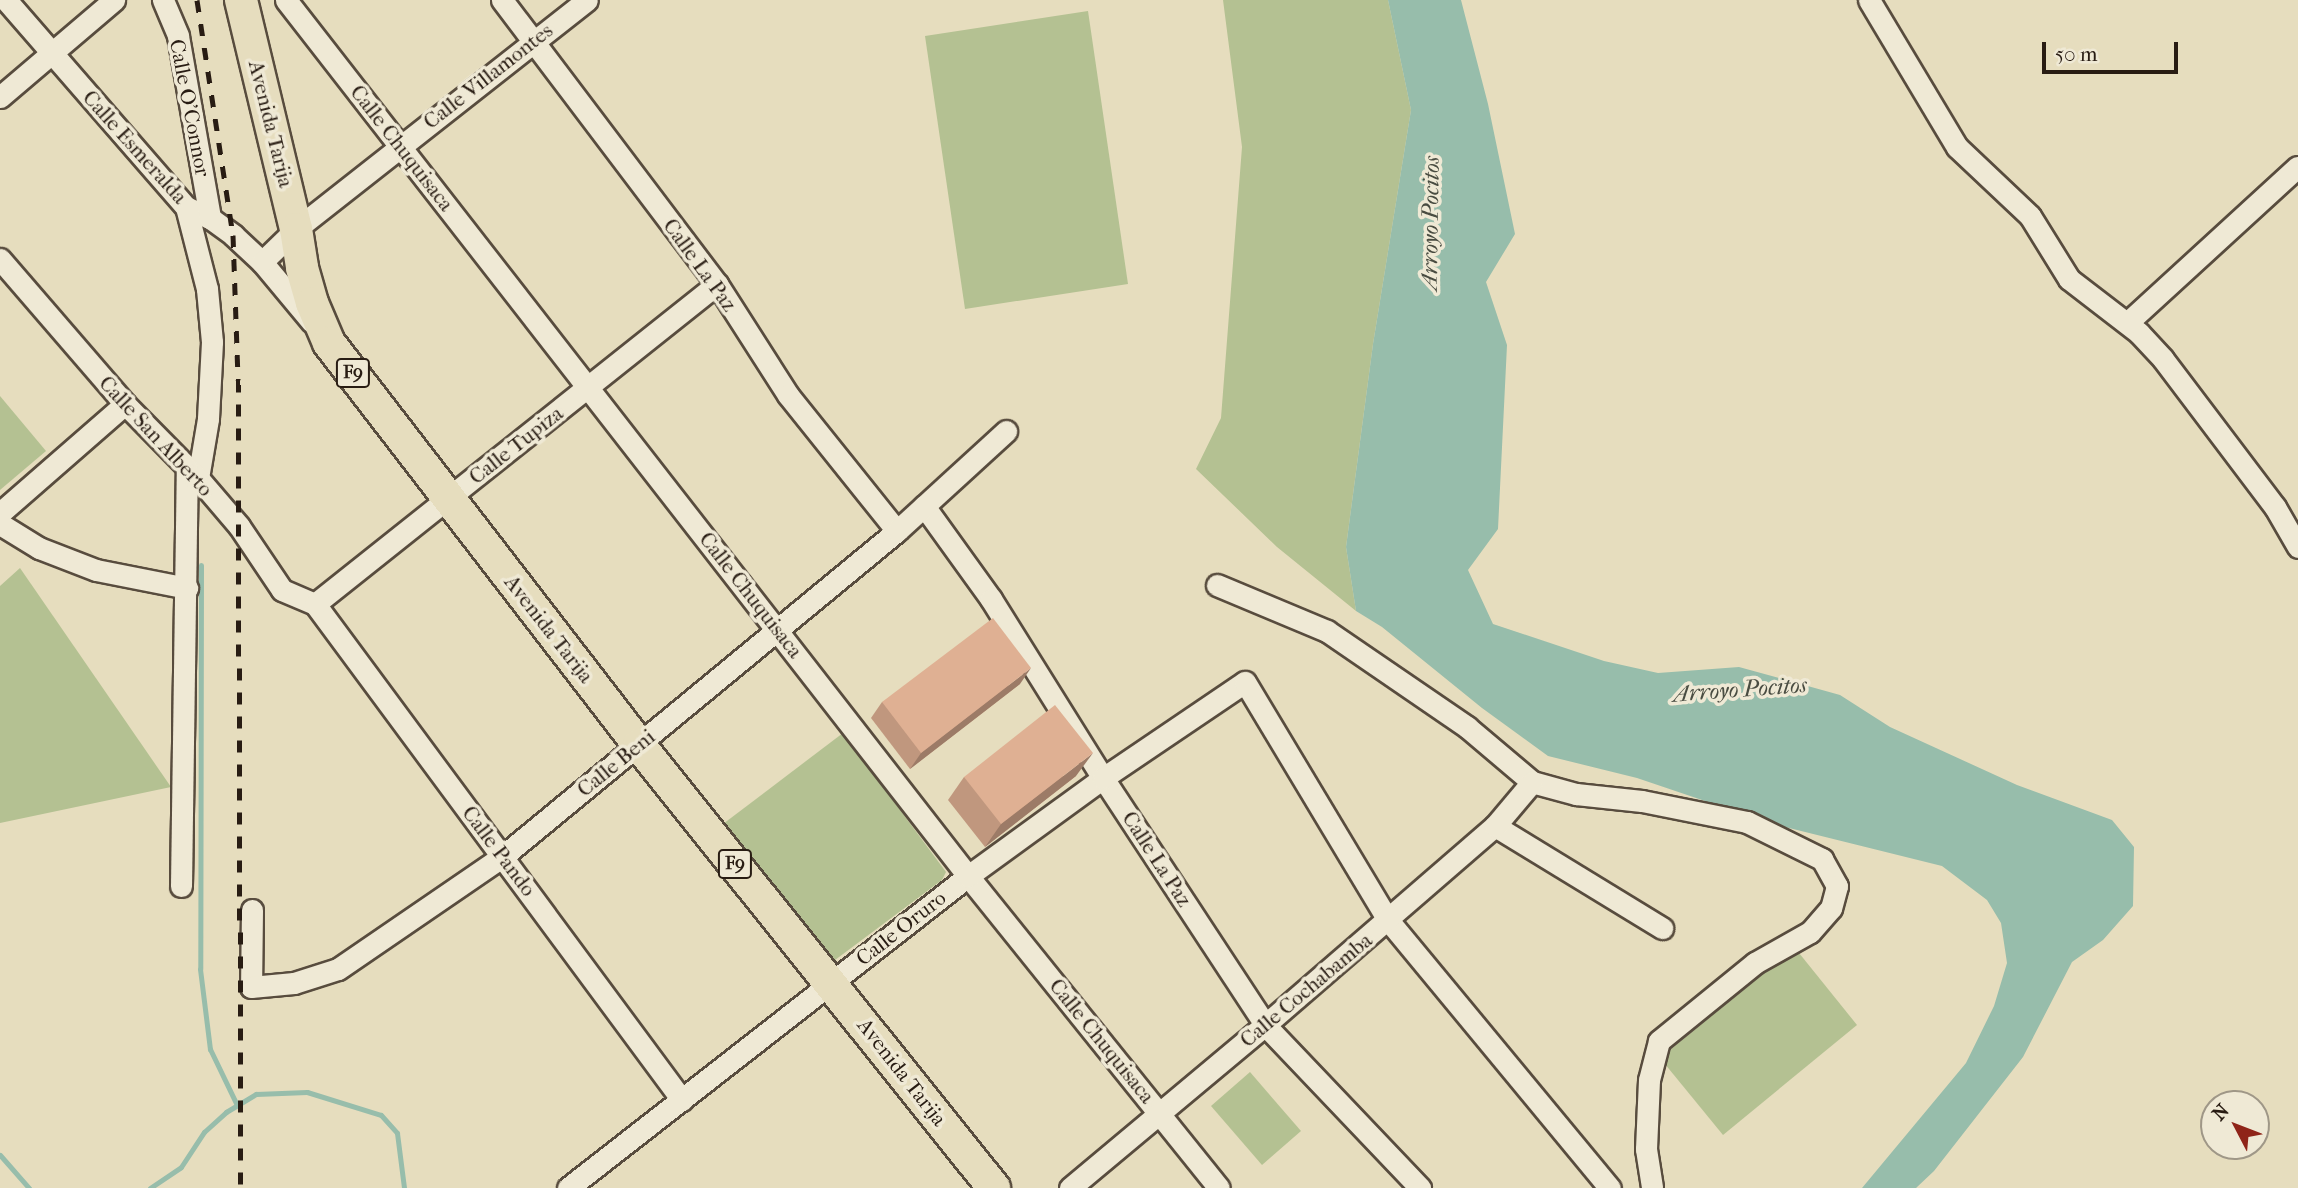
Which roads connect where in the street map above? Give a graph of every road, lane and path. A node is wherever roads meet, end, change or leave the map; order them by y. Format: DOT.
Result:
graph roads {
  1 [pos="6,0"];
  2 [pos="114,0"];
  3 [pos="163,0"];
  4 [pos="241,0"];
  5 [pos="286,0"];
  6 [pos="502,0"];
  7 [pos="587,0"];
  8 [pos="1869,0"];
  9 [pos="534,41"];
  10 [pos="52,52"];
  11 [pos="0,97"];
  12 [pos="400,145"];
  13 [pos="2297,167"];
  14 [pos="186,206"];
  15 [pos="211,218"];
  16 [pos="296,229"];
  17 [pos="0,259"];
  18 [pos="262,262"];
  19 [pos="717,285"];
  20 [pos="2127,323"];
  21 [pos="329,343"];
  22 [pos="589,387"];
  23 [pos="125,404"];
  24 [pos="1006,431"];
  25 [pos="192,473"];
  26 [pos="448,499"];
  27 [pos="924,506"];
  28 [pos="0,513"];
  29 [pos="0,524"];
  30 [pos="897,531"];
  31 [pos="2298,547"];
  32 [pos="1217,585"];
  33 [pos="187,588"];
  34 [pos="315,604"];
  35 [pos="778,629"];
  36 [pos="639,746"];
  37 [pos="1103,778"];
  38 [pos="1532,782"];
  39 [pos="1495,826"];
  40 [pos="503,856"];
  41 [pos="968,876"];
  42 [pos="181,886"];
  43 [pos="252,910"];
  44 [pos="1388,920"];
  45 [pos="1662,928"];
  46 [pos="831,982"];
  47 [pos="1265,1025"];
  48 [pos="682,1100"];
  49 [pos="1161,1113"];
  50 [pos="568,1188"];
  51 [pos="994,1188"];
  52 [pos="1070,1188"];
  53 [pos="1219,1188"];
  54 [pos="1420,1188"];
  55 [pos="1610,1188"];
  56 [pos="1652,1188"];
  1 -- 10 [label="street, Calle Esmeralda"];
  2 -- 10 [label="street"];
  3 -- 15 [label="street, Calle O'Connor"];
  4 -- 16 [label="highway, Avenida Tarija / F9"];
  5 -- 12 [label="street, Calle Chuquisaca"];
  6 -- 9 [label="street, Calle La Paz"];
  7 -- 9 [label="street, Calle Villamontes"];
  8 -- 20 [label="street"];
  9 -- 12 [label="street, Calle Villamontes"];
  9 -- 19 [label="street, Calle La Paz"];
  10 -- 11 [label="street"];
  10 -- 14 [label="street, Calle Esmeralda"];
  12 -- 16 [label="street, Calle Villamontes"];
  12 -- 22 [label="street, Calle Chuquisaca"];
  13 -- 20 [label="street"];
  14 -- 15 [label="street, Calle Esmeralda"];
  14 -- 25 [label="street"];
  15 -- 18 [label="street, Calle Esmeralda"];
  16 -- 18 [label="street, Calle Villamontes"];
  16 -- 21 [label="highway, Avenida Tarija / F9"];
  17 -- 23 [label="street, Calle San Alberto"];
  18 -- 21 [label="street, Calle Esmeralda"];
  19 -- 22 [label="street, Calle Tupiza"];
  19 -- 30 [label="street, Calle La Paz"];
  20 -- 31 [label="street"];
  21 -- 26 [label="highway, Avenida Tarija / F9"];
  22 -- 26 [label="street, Calle Tupiza"];
  22 -- 35 [label="street, Calle Chuquisaca"];
  23 -- 25 [label="street, Calle San Alberto"];
  23 -- 28 [label="street"];
  24 -- 27 [label="street, Calle Beni"];
  25 -- 33 [label="street"];
  25 -- 34 [label="street, Calle San Alberto"];
  26 -- 34 [label="street, Calle Tupiza"];
  26 -- 36 [label="highway, Avenida Tarija / F9"];
  27 -- 30 [label="street, Calle Beni"];
  27 -- 37 [label="street, Calle La Paz"];
  29 -- 33 [label="street"];
  30 -- 35 [label="street, Calle Beni"];
  32 -- 38 [label="street"];
  33 -- 42 [label="street"];
  34 -- 40 [label="street, Calle Pando"];
  35 -- 36 [label="street, Calle Beni"];
  35 -- 41 [label="street, Calle Chuquisaca"];
  36 -- 40 [label="street, Calle Beni"];
  36 -- 46 [label="highway, Avenida Tarija / F9"];
  37 -- 41 [label="street, Calle Oruro"];
  37 -- 44 [label="street, Calle Oruro"];
  37 -- 47 [label="street, Calle La Paz"];
  38 -- 39 [label="street, Calle Cochabamba"];
  38 -- 56 [label="street"];
  39 -- 44 [label="street, Calle Cochabamba"];
  39 -- 45 [label="street"];
  40 -- 43 [label="street, Calle Beni"];
  40 -- 48 [label="street, Calle Pando"];
  41 -- 46 [label="street, Calle Oruro"];
  41 -- 49 [label="street, Calle Chuquisaca"];
  44 -- 47 [label="street, Calle Cochabamba"];
  44 -- 55 [label="street"];
  46 -- 48 [label="street, Calle Oruro"];
  46 -- 51 [label="highway, Avenida Tarija / F9"];
  47 -- 49 [label="street, Calle Cochabamba"];
  47 -- 54 [label="street, Calle La Paz"];
  48 -- 50 [label="street, Calle Oruro"];
  49 -- 52 [label="street, Calle Cochabamba"];
  49 -- 53 [label="street, Calle Chuquisaca"];
}
